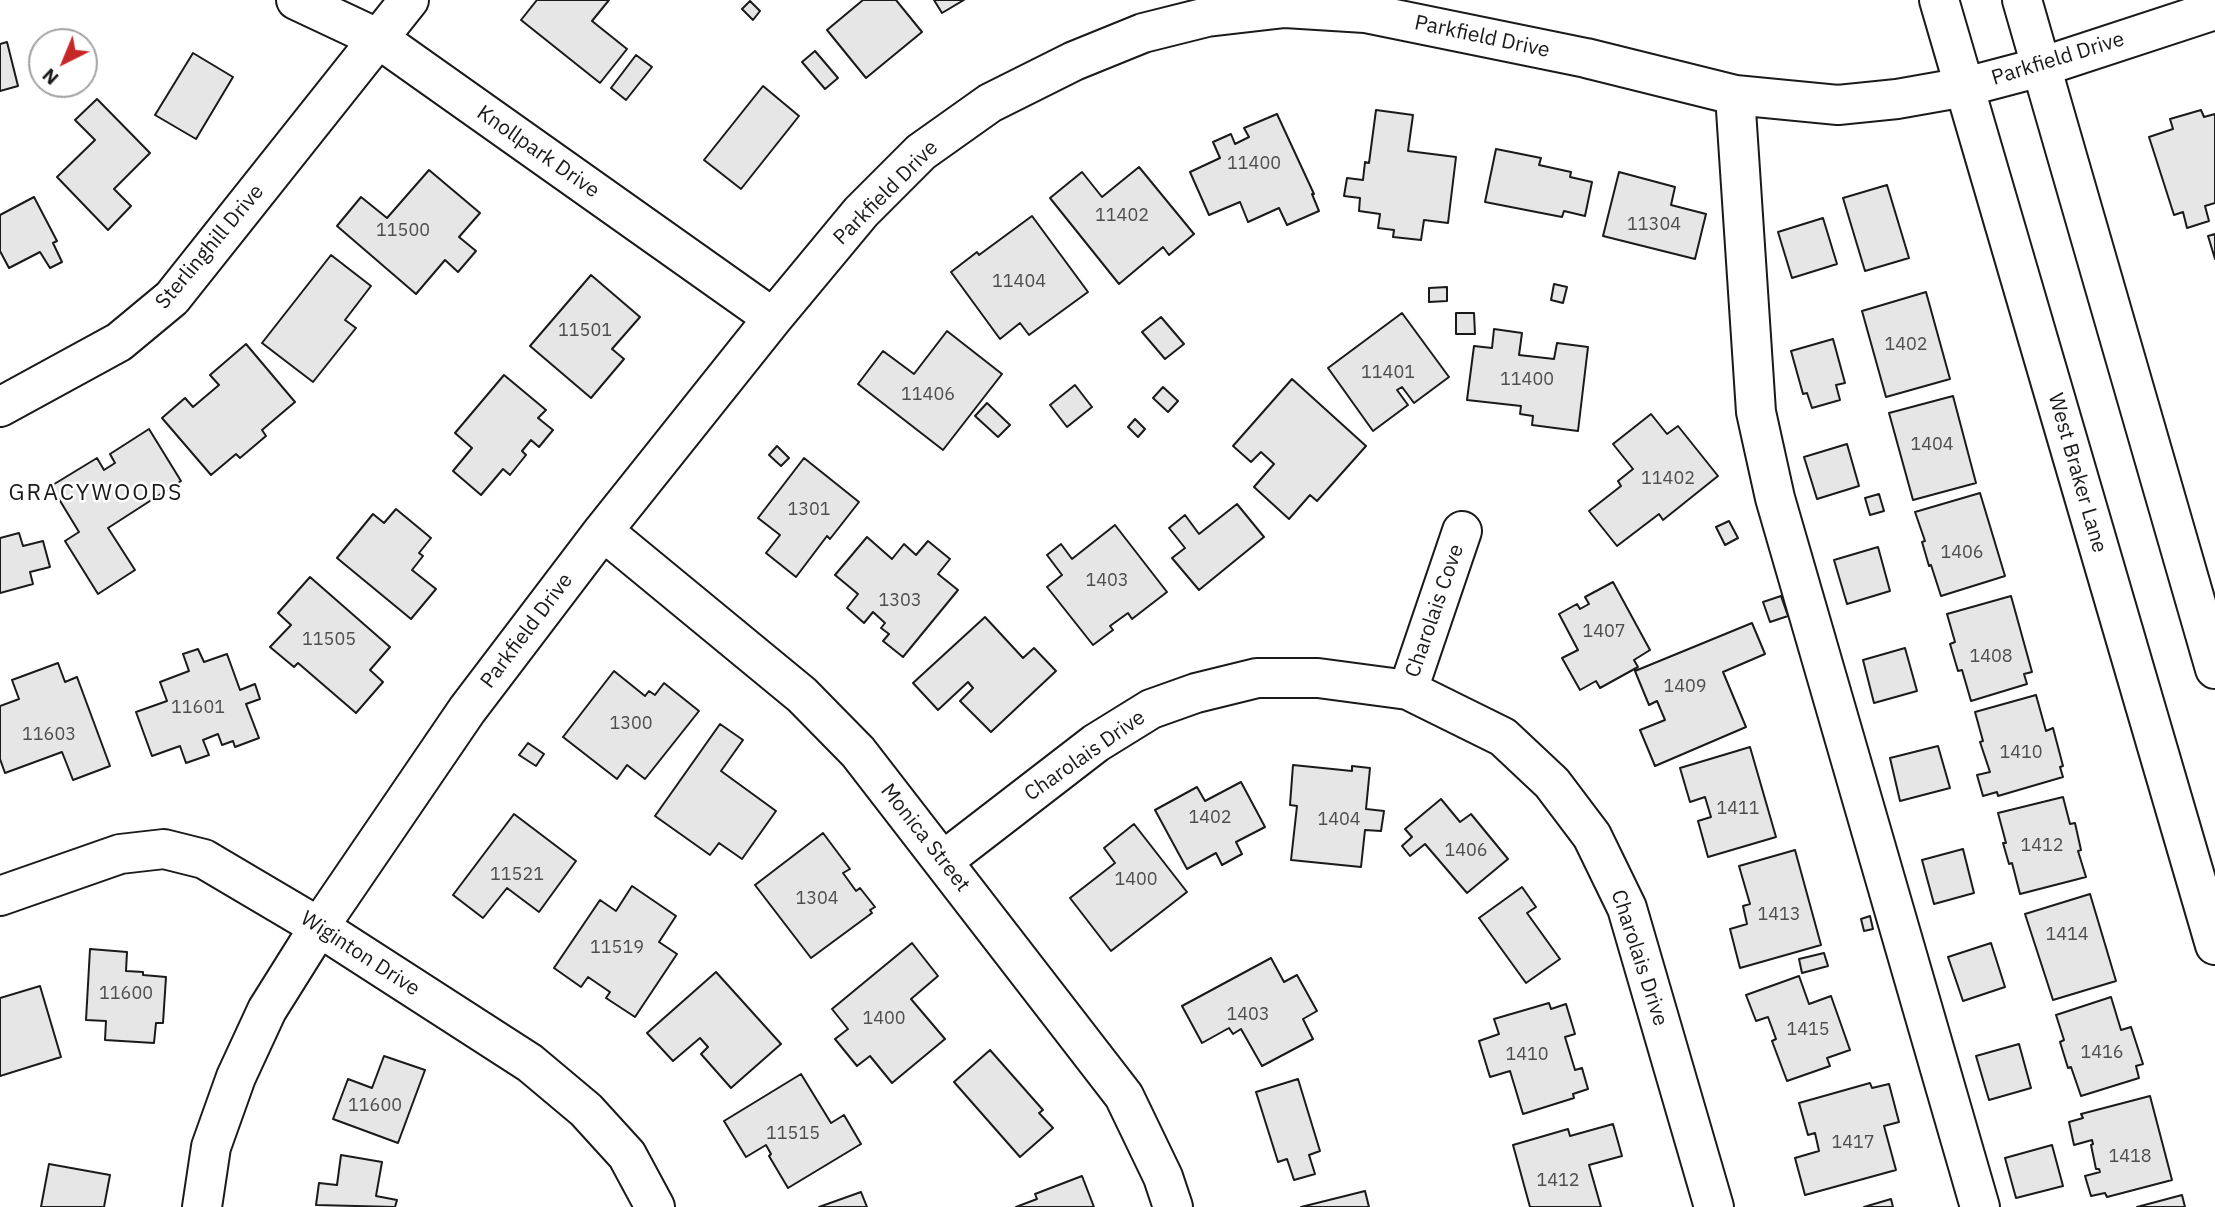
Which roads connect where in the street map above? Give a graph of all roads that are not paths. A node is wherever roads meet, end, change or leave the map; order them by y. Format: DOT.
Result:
graph roads {
  1 [pos="296,0"];
  2 [pos="409,0"];
  3 [pos="1939,0"];
  4 [pos="2022,0"];
  5 [pos="2215,10"];
  6 [pos="379,39"];
  7 [pos="2041,67"];
  8 [pos="1965,87"];
  9 [pos="1735,95"];
  10 [pos="773,318"];
  11 [pos="0,407"];
  12 [pos="603,531"];
  13 [pos="1462,531"];
  14 [pos="2215,669"];
  15 [pos="1408,690"];
  16 [pos="943,861"];
  17 [pos="0,896"];
  18 [pos="319,927"];
  19 [pos="2215,946"];
  20 [pos="202,1207"];
  21 [pos="655,1207"];
  22 [pos="1173,1207"];
  23 [pos="1714,1207"];
  24 [pos="1980,1207"];
  1 -- 6 [label="street, Knollpark Drive"];
  2 -- 6 [label="street, Sterlinghill Drive"];
  3 -- 8 [label="street, West Braker Lane"];
  4 -- 7 [label="street"];
  5 -- 7 [label="street, Parkfield Drive"];
  6 -- 10 [label="street, Knollpark Drive"];
  6 -- 11 [label="street, Sterlinghill Drive"];
  7 -- 8 [label="street, Parkfield Drive"];
  7 -- 14 [label="street"];
  8 -- 9 [label="street, Parkfield Drive"];
  8 -- 19 [label="street, West Braker Lane"];
  9 -- 10 [label="street, Parkfield Drive"];
  9 -- 24 [label="street"];
  10 -- 12 [label="street, Parkfield Drive"];
  12 -- 16 [label="street, Monica Street"];
  12 -- 18 [label="street, Parkfield Drive"];
  13 -- 15 [label="street, Charolais Cove"];
  15 -- 16 [label="street, Charolais Drive"];
  15 -- 23 [label="street, Charolais Drive"];
  16 -- 22 [label="street, Monica Street"];
  17 -- 18 [label="street, Wiginton Drive"];
  18 -- 20 [label="street, Parkfield Drive"];
  18 -- 21 [label="street, Wiginton Drive"];
}
